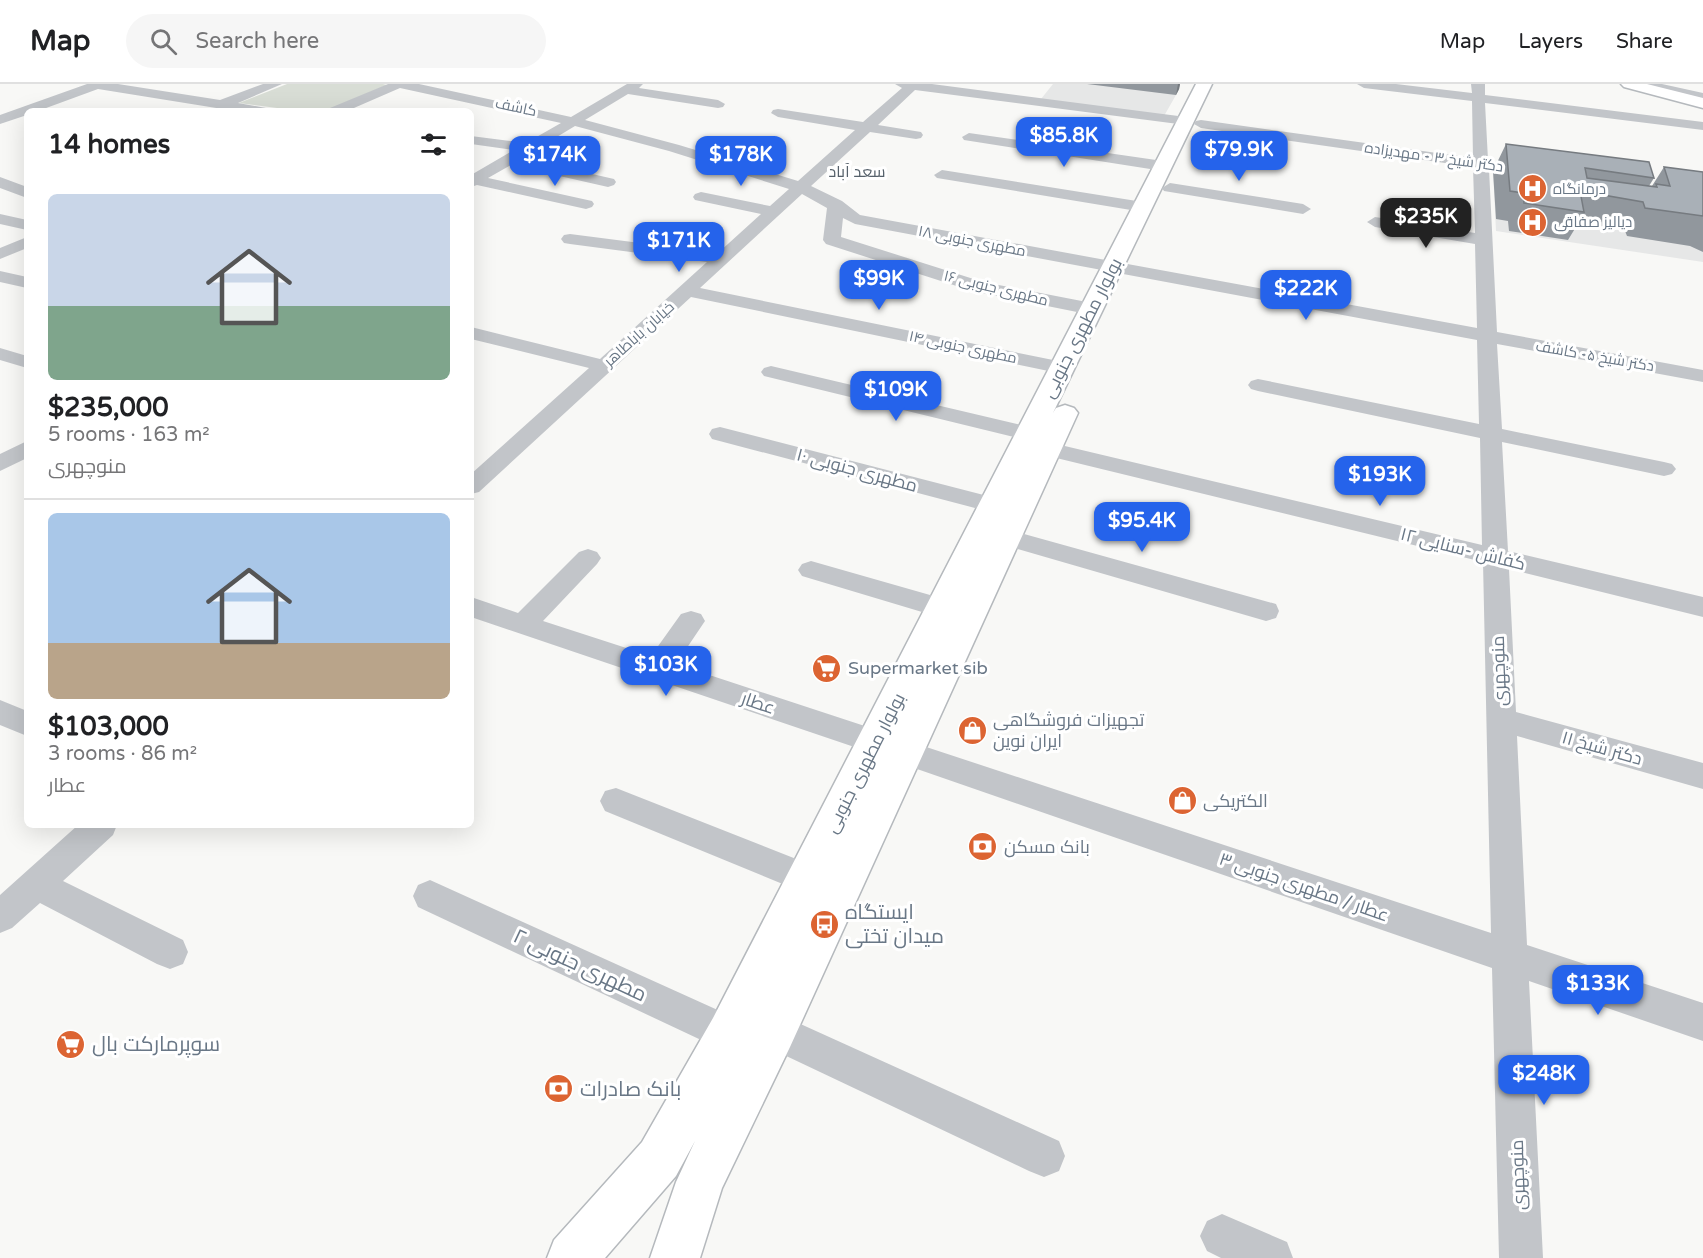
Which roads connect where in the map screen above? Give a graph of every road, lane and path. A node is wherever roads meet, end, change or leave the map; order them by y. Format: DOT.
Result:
graph roads {
  1 [pos="96,84"];
  2 [pos="275,84"];
  3 [pos="399,84"];
  4 [pos="909,84"];
  5 [pos="1205,84"];
  6 [pos="1364,84"];
  7 [pos="1631,84"];
  8 [pos="1644,84"];
  9 [pos="1652,84"];
  10 [pos="631,87"];
  11 [pos="1478,91"];
  12 [pos="1703,99"];
  13 [pos="718,104"];
  14 [pos="219,105"];
  15 [pos="33,108"];
  16 [pos="212,108"];
  17 [pos="240,108"];
  18 [pos="342,108"];
  19 [pos="24,111"];
  20 [pos="778,113"];
  21 [pos="1,120"];
  22 [pos="574,121"];
  23 [pos="1193,122"];
  24 [pos="1703,126"];
  25 [pos="18,127"];
  26 [pos="867,127"];
  27 [pos="916,135"];
  28 [pos="969,137"];
  29 [pos="474,140"];
  30 [pos="528,148"];
  31 [pos="509,160"];
  32 [pos="1481,164"];
  33 [pos="1514,169"];
  34 [pos="942,175"];
  35 [pos="1167,177"];
  36 [pos="474,180"];
  37 [pos="474,181"];
  38 [pos="0,182"];
  39 [pos="608,182"];
  40 [pos="802,186"];
  41 [pos="24,192"];
  42 [pos="701,197"];
  43 [pos="586,204"];
  44 [pos="836,204"];
  45 [pos="1143,207"];
  46 [pos="1303,209"];
  47 [pos="774,212"];
  48 [pos="0,219"];
  49 [pos="1375,222"];
  50 [pos="24,224"];
  51 [pos="570,239"];
  52 [pos="1484,240"];
  53 [pos="24,243"];
  54 [pos="0,254"];
  55 [pos="722,259"];
  56 [pos="1122,269"];
  57 [pos="0,276"];
  58 [pos="24,283"];
  59 [pos="687,291"];
  60 [pos="1092,309"];
  61 [pos="474,334"];
  62 [pos="1487,336"];
  63 [pos="0,354"];
  64 [pos="24,361"];
  65 [pos="604,366"];
  66 [pos="1063,368"];
  67 [pos="771,372"];
  68 [pos="1703,376"];
  69 [pos="1258,385"];
  70 [pos="1491,433"];
  71 [pos="720,434"];
  72 [pos="1039,441"];
  73 [pos="1664,469"];
  74 [pos="474,484"];
  75 [pos="994,505"];
  76 [pos="1006,537"];
  77 [pos="1495,557"];
  78 [pos="588,558"];
  79 [pos="811,570"];
  80 [pos="1703,607"];
  81 [pos="474,608"];
  82 [pos="942,608"];
  83 [pos="1266,611"];
  84 [pos="691,621"];
  85 [pos="523,624"];
  86 [pos="657,669"];
  87 [pos="0,712"];
  88 [pos="1501,720"];
  89 [pos="24,723"];
  90 [pos="890,747"];
  91 [pos="1703,776"];
  92 [pos="616,801"];
  93 [pos="98,828"];
  94 [pos="807,879"];
  95 [pos="36,884"];
  96 [pos="430,896"];
  97 [pos="0,916"];
  98 [pos="170,952"];
  99 [pos="1510,957"];
  100 [pos="1703,1022"];
  101 [pos="774,1031"];
  102 [pos="729,1034"];
  103 [pos="1044,1156"];
  104 [pos="1221,1236"];
  105 [pos="572,1258"];
  106 [pos="675,1258"];
  107 [pos="1271,1258"];
  108 [pos="1521,1258"];
  1 -- 14 [label="street"];
  1 -- 15 [label="street"];
  2 -- 14 [label="street"];
  3 -- 18 [label="street"];
  3 -- 22 [label="street, کاشف"];
  4 -- 23 [label="street, دکتر شیخ ۳ - مهدیزاده"];
  4 -- 26 [label="street, خیابان باباطاهر"];
  5 -- 23 [label="main road, بولوار مطهری جنوبی"];
  6 -- 11 [label="street"];
  7 -- 12 [label="main road"];
  8 -- 12 [label="street"];
  9 -- 12 [label="main road"];
  10 -- 13 [label="street"];
  10 -- 22 [label="street"];
  11 -- 24 [label="street"];
  11 -- 32 [label="street, منوچهری"];
  14 -- 16 [label="street"];
  14 -- 17 [label="street"];
  19 -- 21 [label="street"];
  20 -- 26 [label="street"];
  21 -- 25 [label="street"];
  22 -- 30 [label="street"];
  22 -- 40 [label="street, کاشف"];
  23 -- 32 [label="street, دکتر شیخ ۳ - مهدیزاده"];
  23 -- 35 [label="main road, بولوار مطهری جنوبی"];
  26 -- 27 [label="street"];
  26 -- 40 [label="street, خیابان باباطاهر"];
  28 -- 35 [label="street"];
  29 -- 30 [label="street"];
  30 -- 31 [label="street"];
  31 -- 36 [label="street"];
  31 -- 39 [label="street"];
  32 -- 33 [label="street, دکتر شیخ ۳ - مهدیزاده"];
  32 -- 52 [label="street, منوچهری"];
  34 -- 45 [label="street"];
  35 -- 45 [label="main road, بولوار مطهری جنوبی"];
  35 -- 46 [label="street"];
  35 -- 56 [label="main road, بولوار مطهری جنوبی"];
  37 -- 43 [label="street"];
  38 -- 41 [label="street"];
  40 -- 44 [label="street, کاشف"];
  40 -- 47 [label="street, خیابان باباطاهر"];
  42 -- 47 [label="street"];
  44 -- 56 [label="street, مطهری جنوبی ۱۸"];
  44 -- 60 [label="street, مطهری جنوبی ۱۶"];
  45 -- 56 [label="main road, بولوار مطهری جنوبی"];
  47 -- 55 [label="street, خیابان باباطاهر"];
  48 -- 50 [label="street"];
  49 -- 52 [label="street"];
  51 -- 55 [label="street"];
  52 -- 62 [label="street, منوچهری"];
  53 -- 54 [label="street"];
  55 -- 59 [label="street, خیابان باباطاهر"];
  56 -- 60 [label="main road, بولوار مطهری جنوبی"];
  56 -- 62 [label="street, مطهری جنوبی ۱۸"];
  56 -- 72 [label="main road, بولوار مطهری جنوبی"];
  57 -- 58 [label="street"];
  59 -- 65 [label="street, خیابان باباطاهر"];
  59 -- 66 [label="street, مطهری جنوبی ۱۴"];
  60 -- 66 [label="main road, بولوار مطهری جنوبی"];
  61 -- 65 [label="street"];
  62 -- 68 [label="street, دکتر شیخ ۵- کاشف"];
  62 -- 70 [label="street, منوچهری"];
  63 -- 64 [label="street"];
  65 -- 74 [label="street, خیابان باباطاهر"];
  66 -- 72 [label="main road, بولوار مطهری جنوبی"];
  67 -- 72 [label="street, کفاش -سنایی ۱۲"];
  69 -- 70 [label="street"];
  70 -- 73 [label="street"];
  70 -- 77 [label="street, منوچهری"];
  71 -- 75 [label="street, مطهری جنوبی ۱۰"];
  72 -- 75 [label="main road, بولوار مطهری جنوبی"];
  72 -- 76 [label="main road, بولوار مطهری جنوبی"];
  72 -- 77 [label="street, کفاش -سنایی ۱۲"];
  75 -- 82 [label="main road, بولوار مطهری جنوبی"];
  76 -- 83 [label="street"];
  76 -- 90 [label="main road, بولوار مطهری جنوبی"];
  77 -- 80 [label="street, کفاش -سنایی ۱۲"];
  77 -- 88 [label="street, منوچهری"];
  78 -- 85 [label="street"];
  79 -- 82 [label="street"];
  81 -- 85 [label="street, عطار"];
  82 -- 90 [label="main road, بولوار مطهری جنوبی"];
  84 -- 86 [label="street"];
  85 -- 86 [label="street, عطار"];
  86 -- 90 [label="street, عطار"];
  87 -- 89 [label="street"];
  88 -- 91 [label="street, دکتر شیخ ۱۱"];
  88 -- 99 [label="street, منوچهری"];
  90 -- 94 [label="main road, بولوار مطهری جنوبی"];
  90 -- 99 [label="street, عطار / مطهری جنوبی ۳"];
  90 -- 101 [label="main road, بولوار مطهری جنوبی"];
  92 -- 94 [label="street"];
  93 -- 95 [label="street"];
  94 -- 102 [label="main road, بولوار مطهری جنوبی"];
  95 -- 97 [label="street"];
  95 -- 98 [label="street"];
  96 -- 102 [label="street, مطهری جنوبی ۲"];
  99 -- 100 [label="street, عطار / مطهری جنوبی ۳"];
  99 -- 108 [label="street, منوچهری"];
  101 -- 103 [label="street"];
  101 -- 106 [label="main road, بولوار مطهری جنوبی"];
  102 -- 105 [label="main road, بولوار مطهری جنوبی"];
  104 -- 107 [label="street"];
}
